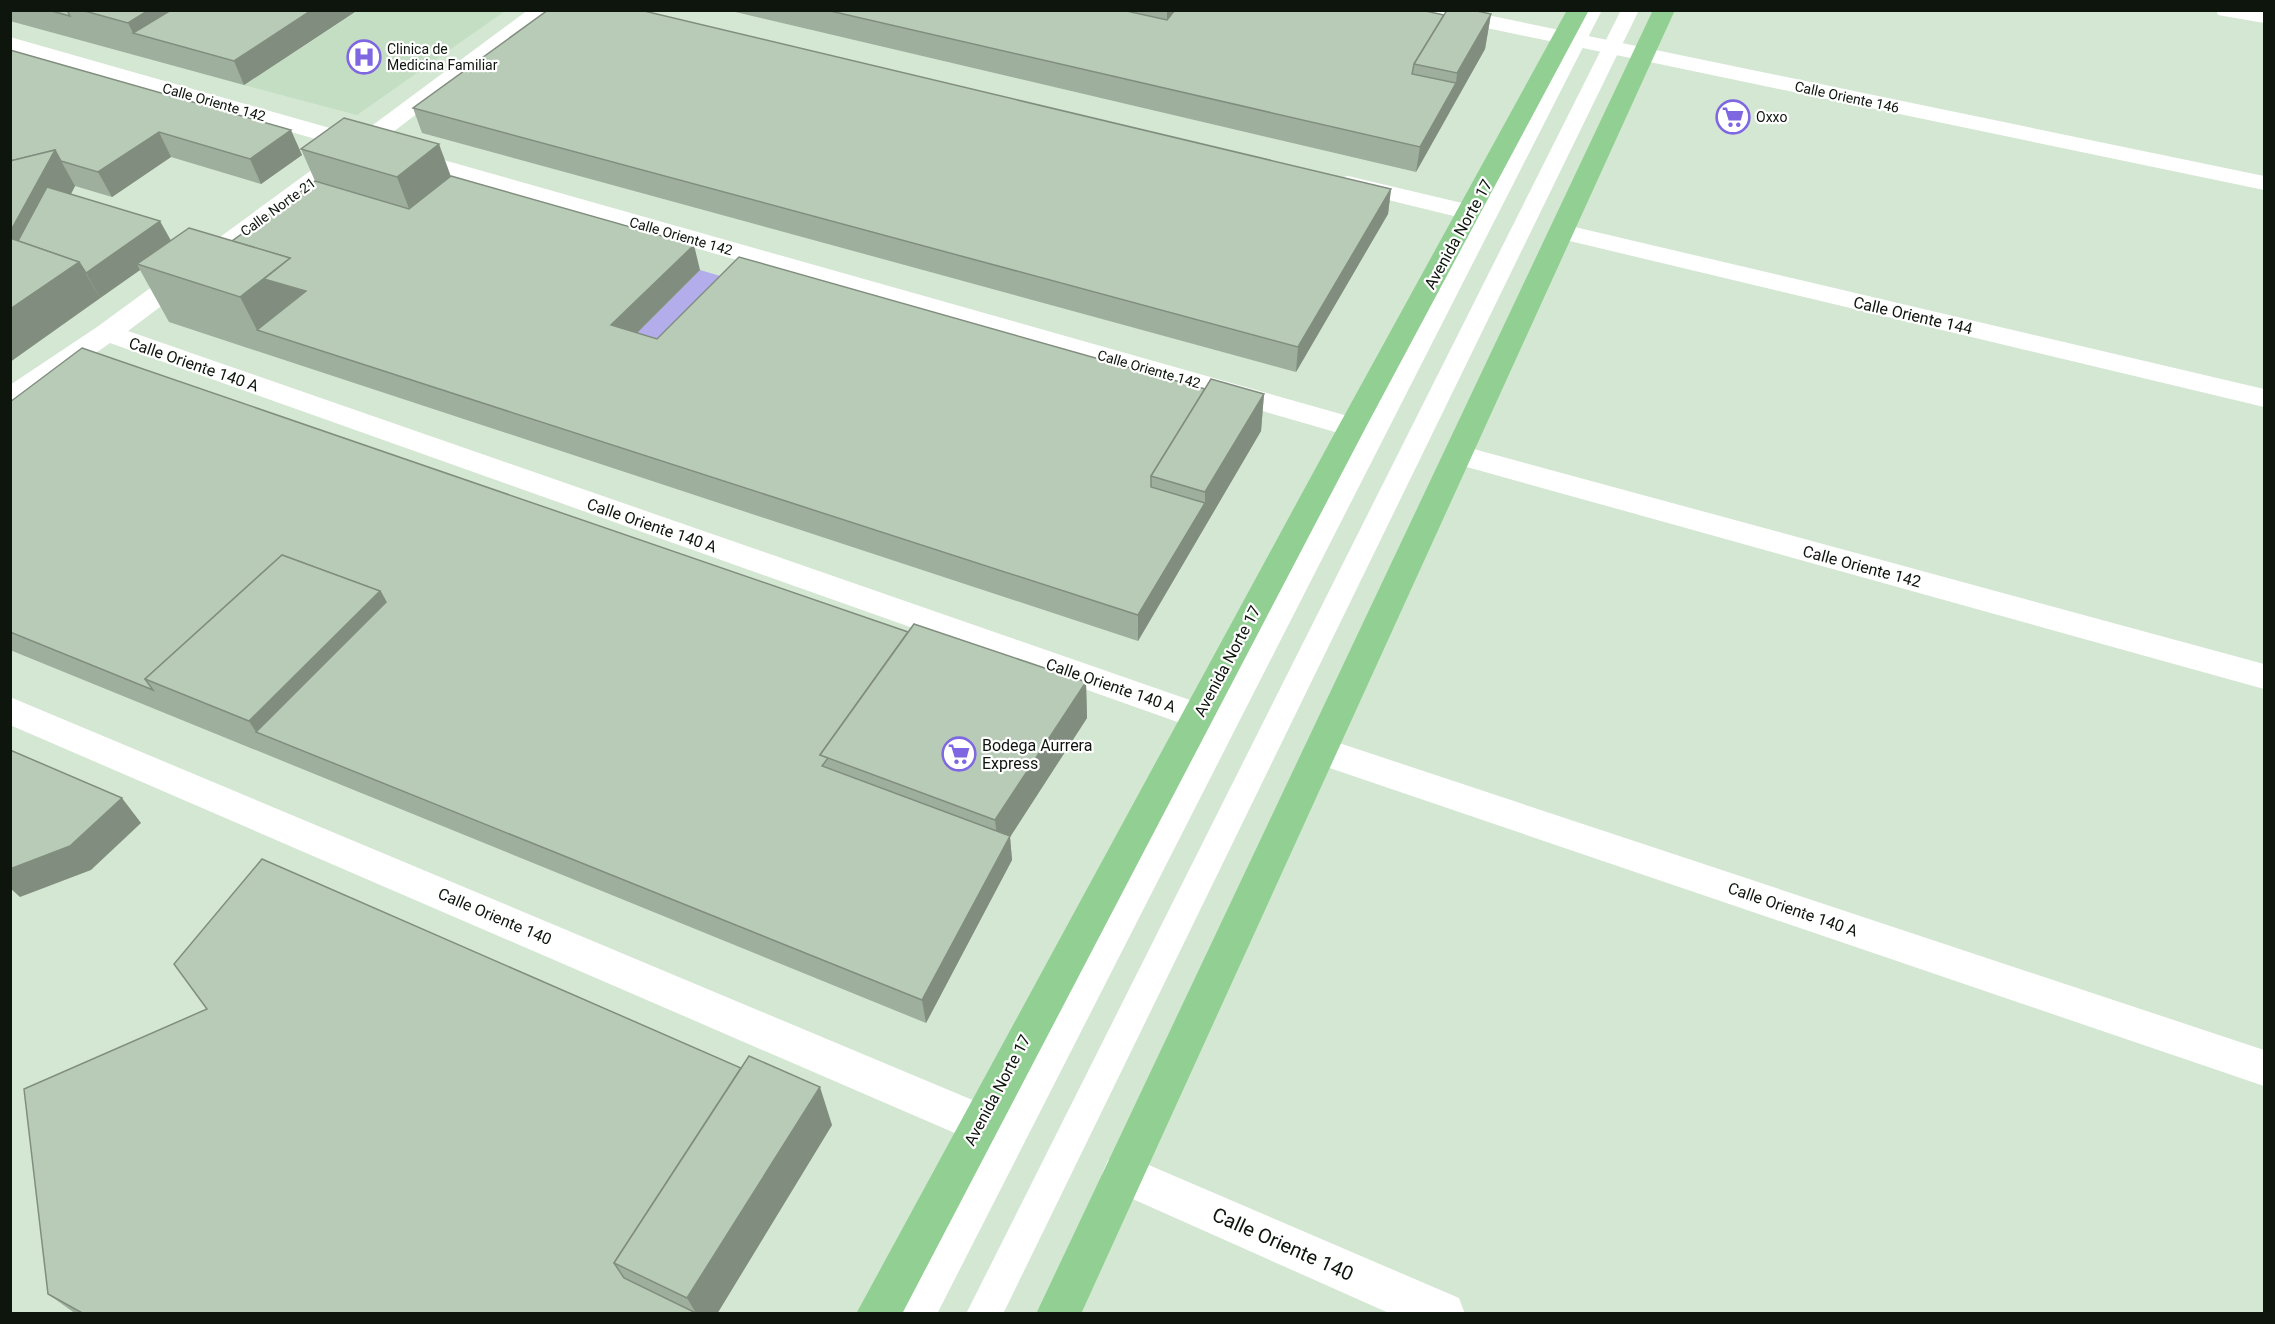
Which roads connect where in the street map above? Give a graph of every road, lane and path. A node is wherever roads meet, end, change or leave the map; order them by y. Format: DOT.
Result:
graph roads {
  1 [pos="543,10"];
  2 [pos="1429,10"];
  3 [pos="1593,10"];
  4 [pos="1630,10"];
  5 [pos="1664,10"];
  6 [pos="2226,10"];
  7 [pos="2265,18"];
  8 [pos="1573,30"];
  9 [pos="10,44"];
  10 [pos="1627,52"];
  11 [pos="362,145"];
  12 [pos="1330,179"];
  13 [pos="2265,183"];
  14 [pos="1470,212"];
  15 [pos="1562,232"];
  16 [pos="106,333"];
  17 [pos="2265,398"];
  18 [pos="10,399"];
  19 [pos="1352,427"];
  20 [pos="1459,455"];
  21 [pos="2265,677"];
  22 [pos="10,710"];
  23 [pos="1198,716"];
  24 [pos="1321,751"];
  25 [pos="2265,1068"];
  26 [pos="979,1123"];
  27 [pos="1123,1174"];
  28 [pos="878,1314"];
  29 [pos="917,1314"];
  30 [pos="984,1314"];
  31 [pos="1058,1314"];
  32 [pos="1443,1314"];
  1 -- 11 [label="street, Calle Norte 21"];
  2 -- 8 [label="street, Calle Oriente 146"];
  3 -- 8 [label="lane"];
  4 -- 10 [label="lane"];
  5 -- 10 [label="main road"];
  6 -- 7 [label="street"];
  8 -- 10 [label="street, Calle Oriente 146"];
  8 -- 14 [label="main road, Avenida Norte 17"];
  8 -- 29 [label="lane"];
  9 -- 11 [label="street, Calle Oriente 142"];
  10 -- 13 [label="street, Calle Oriente 146"];
  10 -- 15 [label="main road"];
  10 -- 30 [label="lane"];
  11 -- 16 [label="street, Calle Norte 21"];
  11 -- 19 [label="street, Calle Oriente 142"];
  12 -- 14 [label="street"];
  14 -- 19 [label="main road, Avenida Norte 17"];
  15 -- 17 [label="street, Calle Oriente 144"];
  15 -- 20 [label="main road"];
  16 -- 18 [label="street, Calle Norte 21"];
  16 -- 23 [label="street, Calle Oriente 140 A"];
  19 -- 23 [label="main road, Avenida Norte 17"];
  20 -- 21 [label="street, Calle Oriente 142"];
  20 -- 24 [label="main road"];
  22 -- 26 [label="street, Calle Oriente 140"];
  23 -- 26 [label="main road, Avenida Norte 17"];
  24 -- 25 [label="street, Calle Oriente 140 A"];
  24 -- 27 [label="main road"];
  26 -- 28 [label="main road, Avenida Norte 17"];
  27 -- 31 [label="main road"];
  27 -- 32 [label="street, Calle Oriente 140"];
}
